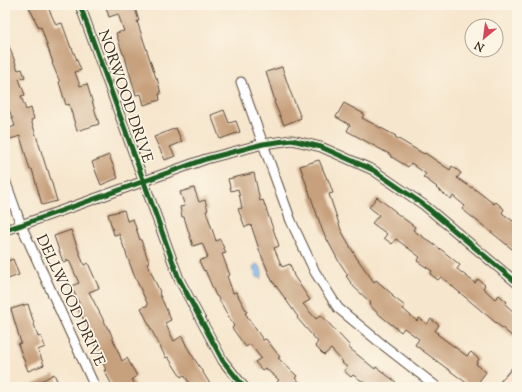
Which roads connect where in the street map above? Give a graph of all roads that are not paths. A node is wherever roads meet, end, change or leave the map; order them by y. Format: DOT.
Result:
graph roads {
  1 [pos="80,5"];
  2 [pos="241,82"];
  3 [pos="263,144"];
  4 [pos="5,180"];
  5 [pos="143,182"];
  6 [pos="21,225"];
  7 [pos="5,230"];
  8 [pos="517,283"];
  9 [pos="517,373"];
  10 [pos="95,387"];
  11 [pos="244,387"];
  12 [pos="436,387"];
  13 [pos="505,387"];
  1 -- 5 [label="street, NORWOOD DRIVE"];
  2 -- 3 [label="street"];
  3 -- 5 [label="street"];
  3 -- 8 [label="street"];
  3 -- 12 [label="street"];
  4 -- 6 [label="street, DELLWOOD DRIVE"];
  5 -- 6 [label="street"];
  5 -- 11 [label="street, NORWOOD DRIVE"];
  6 -- 7 [label="street"];
  6 -- 10 [label="street, DELLWOOD DRIVE"];
  9 -- 13 [label="street"];
}
